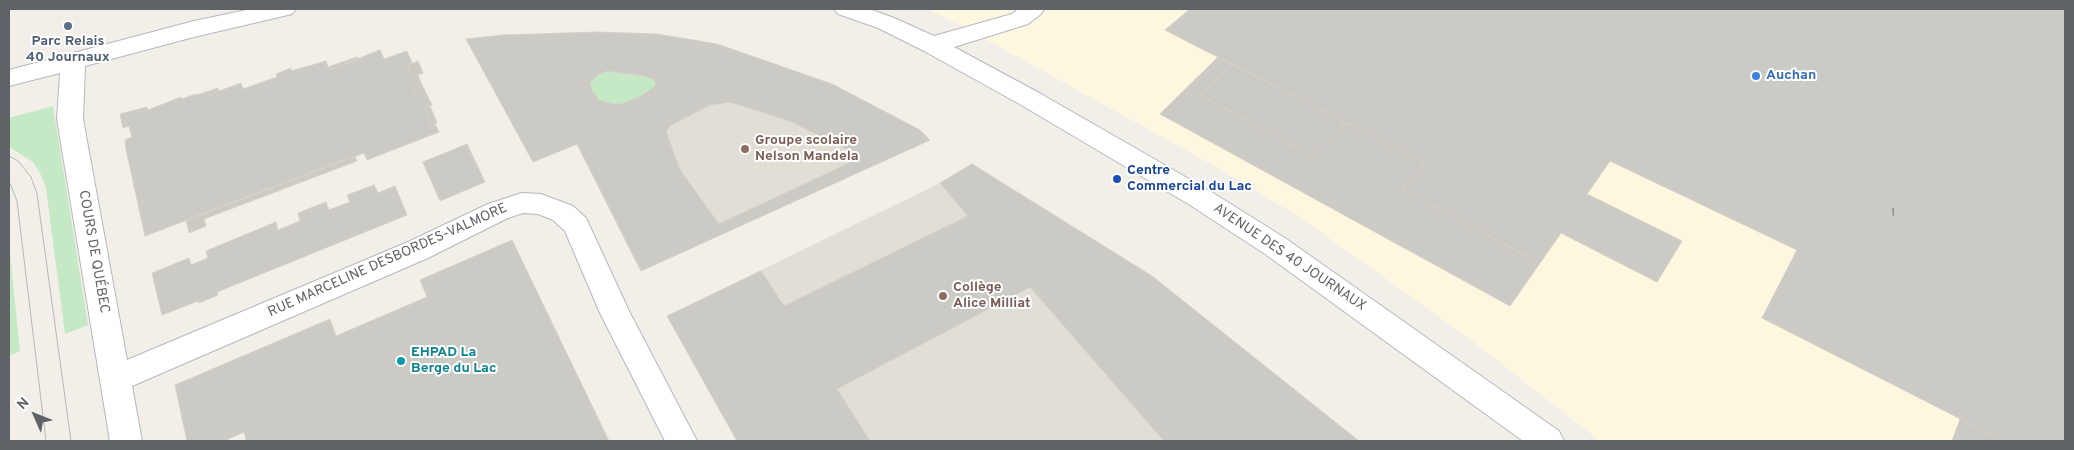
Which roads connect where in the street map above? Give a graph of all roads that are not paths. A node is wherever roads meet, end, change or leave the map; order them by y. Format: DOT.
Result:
graph roads {
  1 [pos="284,9"];
  2 [pos="846,9"];
  3 [pos="981,9"];
  4 [pos="1033,9"];
  5 [pos="932,45"];
  6 [pos="73,62"];
  7 [pos="9,78"];
  8 [pos="115,379"];
  9 [pos="1460,379"];
  10 [pos="126,441"];
  11 [pos="681,441"];
  12 [pos="1526,441"];
  13 [pos="1548,441"];
  1 -- 6 [label="street"];
  2 -- 5 [label="street, AVENUE DES 40 JOURNAUX"];
  3 -- 5 [label="street"];
  4 -- 5 [label="street"];
  5 -- 9 [label="street, AVENUE DES 40 JOURNAUX"];
  6 -- 7 [label="street"];
  6 -- 8 [label="street, COURS DE QUÉBEC"];
  8 -- 10 [label="street, COURS DE QUÉBEC"];
  8 -- 11 [label="street, RUE MARCELINE DESBORDES-VALMORE"];
  9 -- 12 [label="street, AVENUE DES 40 JOURNAUX"];
  9 -- 13 [label="street, AVENUE DES 40 JOURNAUX"];
}
